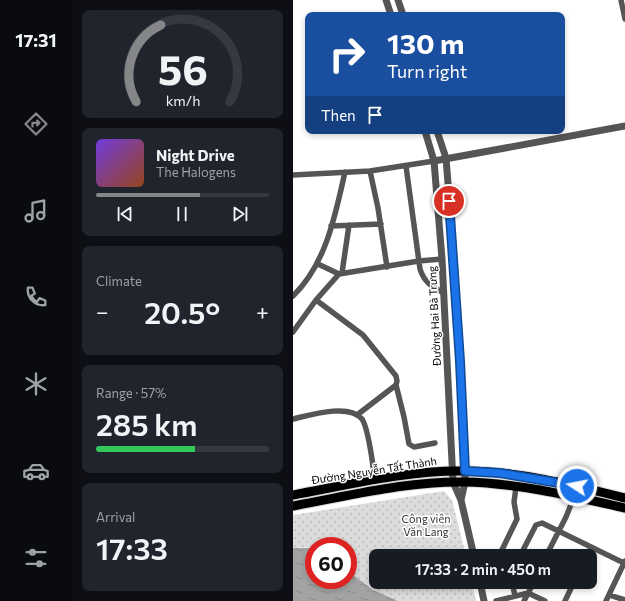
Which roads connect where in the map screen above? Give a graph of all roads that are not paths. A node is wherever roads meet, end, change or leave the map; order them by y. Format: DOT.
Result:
graph roads {
  1 [pos="386,0"];
  2 [pos="398,0"];
  3 [pos="621,0"];
  4 [pos="390,12"];
  5 [pos="402,12"];
  6 [pos="625,19"];
  7 [pos="625,126"];
  8 [pos="426,134"];
  9 [pos="438,134"];
  10 [pos="446,158"];
  11 [pos="434,161"];
  12 [pos="407,166"];
  13 [pos="370,171"];
  14 [pos="345,172"];
  15 [pos="293,175"];
  16 [pos="381,224"];
  17 [pos="349,225"];
  18 [pos="331,226"];
  19 [pos="442,259"];
  20 [pos="419,261"];
  21 [pos="318,264"];
  22 [pos="387,267"];
  23 [pos="341,273"];
  24 [pos="444,293"];
  25 [pos="293,296"];
  26 [pos="316,300"];
  27 [pos="293,332"];
  28 [pos="396,385"];
  29 [pos="357,415"];
  30 [pos="293,419"];
  31 [pos="435,443"];
  32 [pos="452,471"];
  33 [pos="465,471"];
  34 [pos="375,480"];
  35 [pos="453,482"];
  36 [pos="465,482"];
  37 [pos="516,487"];
  38 [pos="293,495"];
  39 [pos="573,496"];
  40 [pos="625,498"];
  41 [pos="461,500"];
  42 [pos="293,506"];
  43 [pos="625,508"];
  44 [pos="559,530"];
  45 [pos="591,548"];
  46 [pos="472,549"];
  47 [pos="502,549"];
  48 [pos="524,549"];
  49 [pos="550,549"];
  50 [pos="625,562"];
  51 [pos="481,589"];
  52 [pos="514,589"];
  53 [pos="531,589"];
  54 [pos="571,589"];
  55 [pos="529,593"];
  56 [pos="515,596"];
  57 [pos="607,598"];
  58 [pos="625,600"];
  59 [pos="484,601"];
  60 [pos="496,601"];
  61 [pos="524,601"];
  62 [pos="545,601"];
  63 [pos="565,601"];
  1 -- 4 [label="street"];
  2 -- 5 [label="street"];
  3 -- 6 [label="street"];
  7 -- 10 [label="street"];
  8 -- 11 [label="street, Đường Hai Bà Trưng"];
  9 -- 10 [label="street, Đường Hai Bà Trưng"];
  10 -- 11 [label="street"];
  10 -- 33 [label="street, Đường Hai Bà Trưng"];
  11 -- 12 [label="street"];
  11 -- 19 [label="street, Đường Hai Bà Trưng"];
  12 -- 13 [label="street"];
  12 -- 20 [label="street"];
  13 -- 14 [label="street"];
  13 -- 16 [label="street"];
  14 -- 15 [label="street"];
  14 -- 18 [label="street"];
  16 -- 17 [label="street"];
  16 -- 22 [label="street"];
  17 -- 18 [label="street"];
  17 -- 23 [label="street"];
  18 -- 21 [label="street"];
  19 -- 20 [label="street"];
  19 -- 24 [label="street, Đường Hai Bà Trưng"];
  20 -- 22 [label="street"];
  20 -- 24 [label="street"];
  21 -- 23 [label="street"];
  21 -- 25 [label="street"];
  22 -- 23 [label="street"];
  23 -- 26 [label="street"];
  24 -- 32 [label="street, Đường Hai Bà Trưng"];
  26 -- 27 [label="street"];
  26 -- 28 [label="street"];
  28 -- 29 [label="street"];
  28 -- 31 [label="street"];
  29 -- 30 [label="street"];
  29 -- 34 [label="street"];
  32 -- 33 [label="main road, Đường Nguyễn Tất Thành"];
  32 -- 34 [label="main road, Đường Nguyễn Tất Thành"];
  32 -- 35 [label="street, Đường Hai Bà Trưng"];
  33 -- 36 [label="street, Đường Hai Bà Trưng"];
  33 -- 40 [label="main road, Đường Nguyễn Tất Thành"];
  34 -- 38 [label="main road, Đường Nguyễn Tất Thành"];
  35 -- 36 [label="main road, Đường Nguyễn Tất Thành"];
  35 -- 41 [label="street, Đường Hai Bà Trưng"];
  35 -- 42 [label="main road, Đường Nguyễn Tất Thành"];
  36 -- 37 [label="main road, Đường Nguyễn Tất Thành"];
  36 -- 41 [label="street, Đường Hai Bà Trưng"];
  37 -- 39 [label="main road, Đường Nguyễn Tất Thành"];
  37 -- 47 [label="street"];
  39 -- 43 [label="main road, Đường Nguyễn Tất Thành"];
  39 -- 44 [label="street"];
  41 -- 46 [label="street, Đường Hai Bà Trưng"];
  44 -- 45 [label="street"];
  44 -- 48 [label="street"];
  44 -- 49 [label="street"];
  45 -- 50 [label="street"];
  50 -- 57 [label="street"];
  51 -- 59 [label="street"];
  52 -- 56 [label="street"];
  53 -- 55 [label="street"];
  54 -- 63 [label="street"];
  55 -- 56 [label="street"];
  55 -- 61 [label="street"];
  55 -- 62 [label="street"];
  56 -- 60 [label="street"];
  57 -- 58 [label="street"];
}
